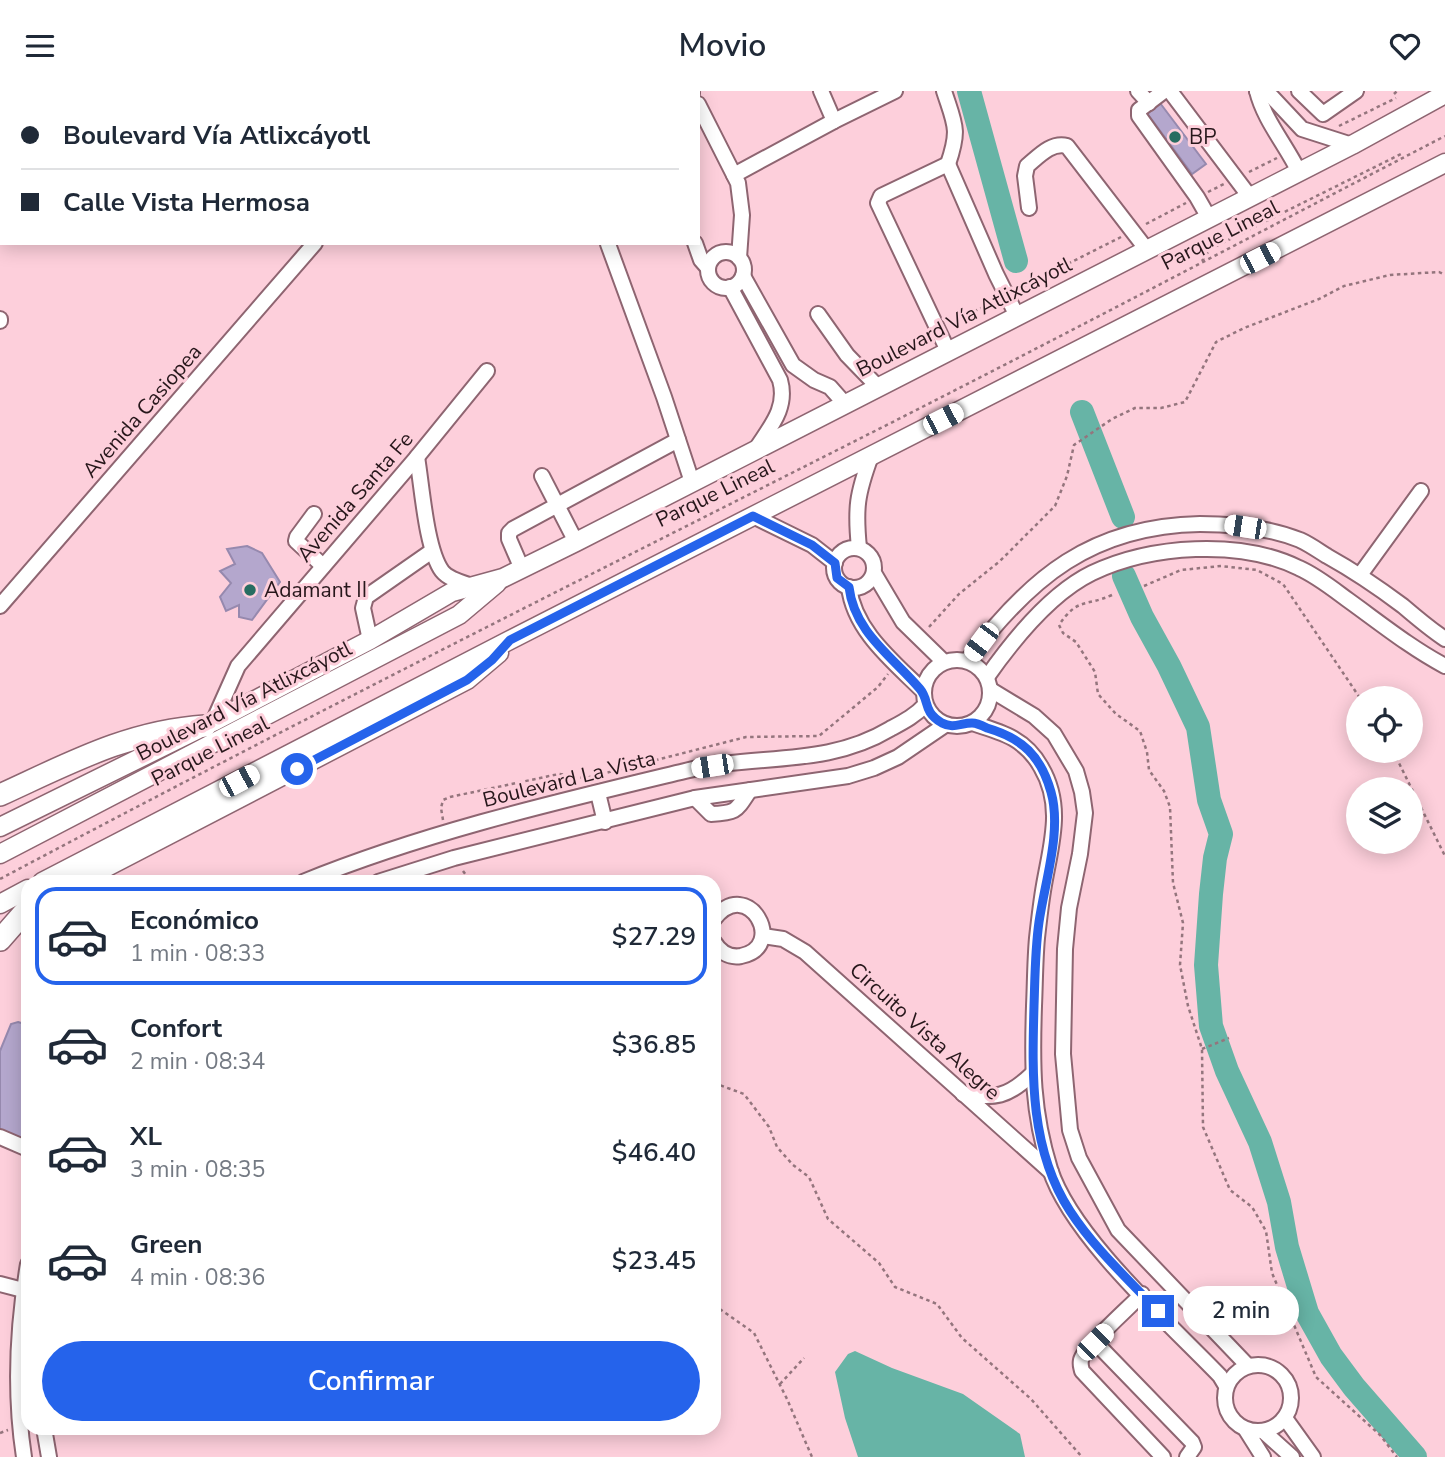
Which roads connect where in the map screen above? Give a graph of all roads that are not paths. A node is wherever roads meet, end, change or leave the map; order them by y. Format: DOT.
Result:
graph roads {
  1 [pos="821,91"];
  2 [pos="895,91"];
  3 [pos="944,91"];
  4 [pos="1138,91"];
  5 [pos="1164,91"];
  6 [pos="1170,91"];
  7 [pos="1299,91"];
  8 [pos="1356,91"];
  9 [pos="1445,94"];
  10 [pos="1265,95"];
  11 [pos="1149,103"];
  12 [pos="700,108"];
  13 [pos="834,121"];
  14 [pos="1352,145"];
  15 [pos="1445,163"];
  16 [pos="948,164"];
  17 [pos="1299,172"];
  18 [pos="734,175"];
  19 [pos="1250,197"];
  20 [pos="1029,208"];
  21 [pos="1209,218"];
  22 [pos="296,245"];
  23 [pos="313,245"];
  24 [pos="608,245"];
  25 [pos="696,245"];
  26 [pos="1147,250"];
  27 [pos="305,256"];
  28 [pos="739,258"];
  29 [pos="708,268"];
  30 [pos="743,276"];
  31 [pos="730,287"];
  32 [pos="818,314"];
  33 [pos="1017,316"];
  34 [pos="948,351"];
  35 [pos="488,371"];
  36 [pos="878,387"];
  37 [pos="845,404"];
  38 [pos="678,440"];
  39 [pos="756,449"];
  40 [pos="870,456"];
  41 [pos="417,457"];
  42 [pos="541,476"];
  43 [pos="692,482"];
  44 [pos="1421,491"];
  45 [pos="557,506"];
  46 [pos="314,514"];
  47 [pos="753,516"];
  48 [pos="576,541"];
  49 [pos="859,548"];
  50 [pos="432,551"];
  51 [pos="835,563"];
  52 [pos="323,566"];
  53 [pos="522,569"];
  54 [pos="874,573"];
  55 [pos="1360,575"];
  56 [pos="503,578"];
  57 [pos="471,586"];
  58 [pos="849,587"];
  59 [pos="0,606"];
  60 [pos="1402,606"];
  61 [pos="1387,628"];
  62 [pos="1445,639"];
  63 [pos="370,640"];
  64 [pos="510,640"];
  65 [pos="944,661"];
  66 [pos="967,661"];
  67 [pos="1443,667"];
  68 [pos="989,683"];
  69 [pos="924,698"];
  70 [pos="972,723"];
  71 [pos="209,724"];
  72 [pos="945,725"];
  73 [pos="750,790"];
  74 [pos="598,793"];
  75 [pos="0,795"];
  76 [pos="695,798"];
  77 [pos="605,822"];
  78 [pos="0,827"];
  79 [pos="0,854"];
  80 [pos="56,875"];
  81 [pos="91,875"];
  82 [pos="320,875"];
  83 [pos="400,875"];
  84 [pos="21,893"];
  85 [pos="0,904"];
  86 [pos="721,911"];
  87 [pos="21,912"];
  88 [pos="21,916"];
  89 [pos="0,922"];
  90 [pos="763,936"];
  91 [pos="0,940"];
  92 [pos="721,951"];
  93 [pos="1032,1074"];
  94 [pos="962,1093"];
  95 [pos="0,1137"];
  96 [pos="21,1146"];
  97 [pos="1051,1172"];
  98 [pos="0,1284"];
  99 [pos="21,1289"];
  100 [pos="1142,1294"];
  101 [pos="21,1312"];
  102 [pos="1095,1342"];
  103 [pos="1248,1366"];
  104 [pos="1226,1386"];
  105 [pos="1285,1418"];
  106 [pos="21,1427"];
  107 [pos="1245,1430"];
  108 [pos="1263,1431"];
  109 [pos="22,1435"];
  110 [pos="45,1435"];
  111 [pos="24,1457"];
  112 [pos="49,1457"];
  113 [pos="1163,1457"];
  114 [pos="1186,1457"];
  115 [pos="1263,1457"];
  116 [pos="1292,1457"];
  117 [pos="1313,1457"];
  1 -- 13 [label="street"];
  2 -- 13 [label="street"];
  3 -- 16 [label="street"];
  4 -- 11 [label="street"];
  5 -- 11 [label="street"];
  6 -- 19 [label="street"];
  7 -- 8 [label="street"];
  9 -- 14 [label="main road, Boulevard Vía Atlixcáyotl"];
  10 -- 14 [label="street"];
  10 -- 17 [label="street"];
  11 -- 21 [label="street"];
  12 -- 18 [label="street"];
  13 -- 18 [label="street"];
  14 -- 17 [label="main road, Boulevard Vía Atlixcáyotl"];
  15 -- 40 [label="main road"];
  16 -- 33 [label="street"];
  16 -- 34 [label="street"];
  17 -- 19 [label="main road, Boulevard Vía Atlixcáyotl"];
  18 -- 28 [label="street"];
  19 -- 21 [label="main road, Boulevard Vía Atlixcáyotl"];
  20 -- 26 [label="street"];
  21 -- 26 [label="main road, Boulevard Vía Atlixcáyotl"];
  22 -- 27 [label="street"];
  23 -- 27 [label="street, Avenida Casiopea"];
  24 -- 38 [label="street"];
  25 -- 29 [label="street"];
  26 -- 33 [label="main road, Boulevard Vía Atlixcáyotl"];
  27 -- 59 [label="street, Avenida Casiopea"];
  28 -- 29 [label="street"];
  28 -- 30 [label="street"];
  29 -- 31 [label="street"];
  30 -- 31 [label="street"];
  30 -- 37 [label="street"];
  31 -- 39 [label="street"];
  32 -- 36 [label="street"];
  33 -- 34 [label="main road, Boulevard Vía Atlixcáyotl"];
  34 -- 36 [label="main road, Boulevard Vía Atlixcáyotl"];
  35 -- 41 [label="street, Avenida Santa Fe"];
  36 -- 37 [label="main road, Boulevard Vía Atlixcáyotl"];
  37 -- 39 [label="main road, Boulevard Vía Atlixcáyotl"];
  38 -- 43 [label="street"];
  38 -- 45 [label="street"];
  39 -- 43 [label="main road, Boulevard Vía Atlixcáyotl"];
  40 -- 47 [label="main road"];
  40 -- 49 [label="street"];
  41 -- 50 [label="street"];
  41 -- 52 [label="street, Avenida Santa Fe"];
  42 -- 45 [label="street"];
  43 -- 48 [label="main road, Boulevard Vía Atlixcáyotl"];
  44 -- 55 [label="street"];
  45 -- 48 [label="street"];
  45 -- 53 [label="street"];
  46 -- 52 [label="street"];
  47 -- 51 [label="street"];
  47 -- 64 [label="main road"];
  48 -- 53 [label="main road, Boulevard Vía Atlixcáyotl"];
  49 -- 51 [label="street"];
  49 -- 54 [label="street"];
  50 -- 57 [label="street"];
  50 -- 63 [label="street"];
  51 -- 58 [label="street"];
  52 -- 71 [label="street, Avenida Santa Fe"];
  53 -- 56 [label="main road, Boulevard Vía Atlixcáyotl"];
  54 -- 58 [label="street"];
  54 -- 65 [label="street"];
  55 -- 60 [label="street"];
  55 -- 66 [label="street"];
  56 -- 57 [label="main road, Boulevard Vía Atlixcáyotl"];
  56 -- 79 [label="main road, Boulevard Vía Atlixcáyotl"];
  57 -- 63 [label="main road, Boulevard Vía Atlixcáyotl"];
  58 -- 69 [label="street"];
  60 -- 61 [label="street"];
  60 -- 62 [label="street"];
  61 -- 67 [label="street"];
  61 -- 68 [label="street"];
  63 -- 71 [label="main road, Boulevard Vía Atlixcáyotl"];
  64 -- 80 [label="main road"];
  64 -- 81 [label="main road"];
  65 -- 66 [label="street"];
  65 -- 69 [label="street"];
  66 -- 68 [label="street"];
  68 -- 70 [label="street"];
  68 -- 103 [label="street"];
  69 -- 72 [label="street"];
  69 -- 74 [label="street, Boulevard La Vista"];
  70 -- 72 [label="street"];
  70 -- 93 [label="street"];
  71 -- 75 [label="highway"];
  71 -- 78 [label="main road, Boulevard Vía Atlixcáyotl"];
  72 -- 73 [label="street"];
  73 -- 76 [label="street"];
  73 -- 76 [label="street"];
  74 -- 77 [label="street"];
  74 -- 82 [label="street, Boulevard La Vista"];
  76 -- 77 [label="street"];
  77 -- 83 [label="street"];
  84 -- 85 [label="main road"];
  86 -- 90 [label="street"];
  87 -- 89 [label="main road"];
  88 -- 91 [label="highway"];
  90 -- 92 [label="street"];
  90 -- 94 [label="street, Circuito Vista Alegre"];
  93 -- 94 [label="street"];
  93 -- 97 [label="street"];
  94 -- 97 [label="street, Circuito Vista Alegre"];
  95 -- 96 [label="street"];
  97 -- 100 [label="street"];
  98 -- 99 [label="street"];
  100 -- 102 [label="street"];
  100 -- 104 [label="street"];
  101 -- 106 [label="street"];
  102 -- 113 [label="street"];
  102 -- 114 [label="street"];
  103 -- 104 [label="street"];
  103 -- 105 [label="street"];
  104 -- 107 [label="street"];
  105 -- 108 [label="street"];
  105 -- 117 [label="street"];
  107 -- 108 [label="street"];
  107 -- 115 [label="street"];
  108 -- 116 [label="street"];
  109 -- 111 [label="street"];
  110 -- 112 [label="street"];
}
